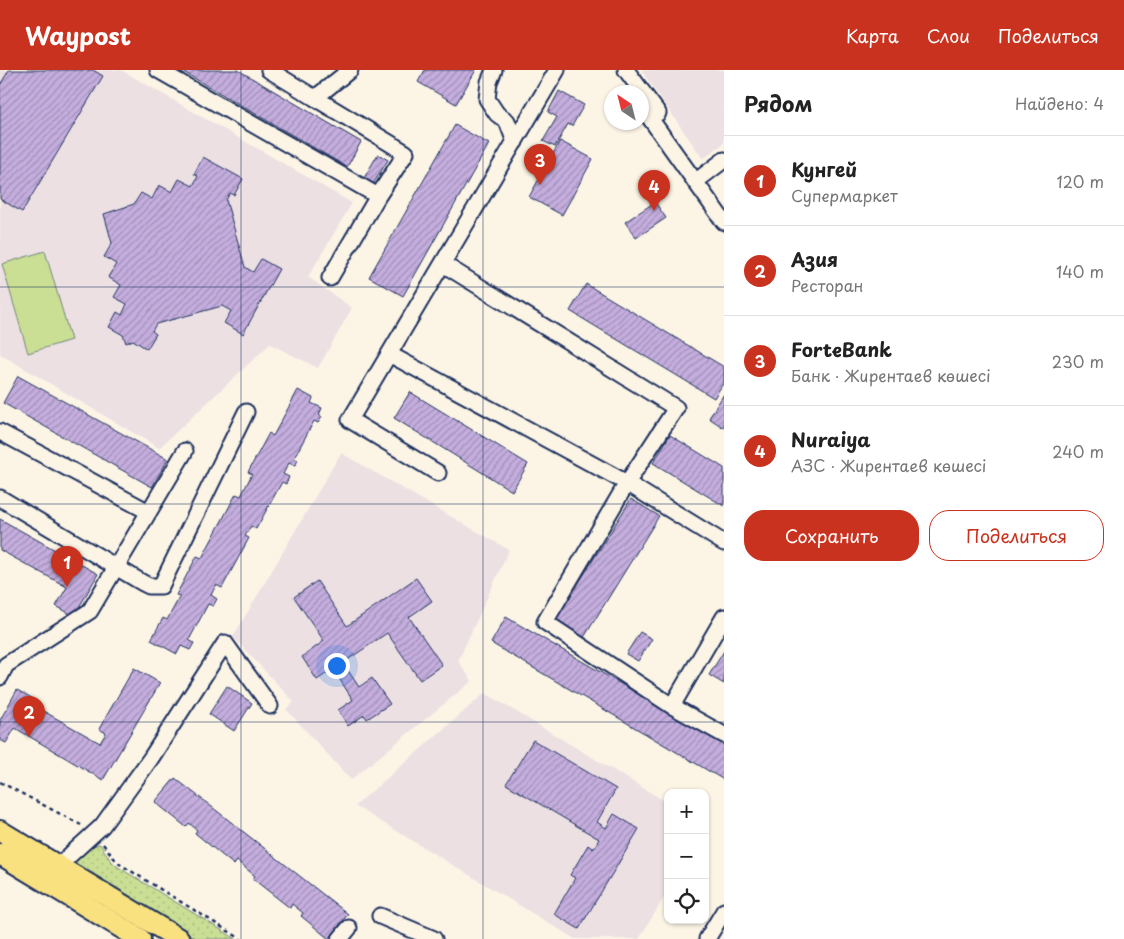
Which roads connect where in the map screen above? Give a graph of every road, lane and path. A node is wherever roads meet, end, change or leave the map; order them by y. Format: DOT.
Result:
graph roads {
  1 [pos="158,70"];
  2 [pos="269,70"];
  3 [pos="350,70"];
  4 [pos="494,70"];
  5 [pos="557,70"];
  6 [pos="615,70"];
  7 [pos="626,70"];
  8 [pos="626,85"];
  9 [pos="315,98"];
  10 [pos="649,116"];
  11 [pos="515,142"];
  12 [pos="724,160"];
  13 [pos="699,178"];
  14 [pos="378,196"];
  15 [pos="724,222"];
  16 [pos="443,264"];
  17 [pos="330,278"];
  18 [pos="389,354"];
  19 [pos="246,412"];
  20 [pos="0,432"];
  21 [pos="185,451"];
  22 [pos="438,473"];
  23 [pos="627,483"];
  24 [pos="0,498"];
  25 [pos="149,512"];
  26 [pos="724,543"];
  27 [pos="116,568"];
  28 [pos="724,617"];
  29 [pos="2,668"];
  30 [pos="270,706"];
  31 [pos="672,706"];
  32 [pos="724,735"];
  33 [pos="0,782"];
  34 [pos="0,831"];
  35 [pos="95,832"];
  36 [pos="0,854"];
  37 [pos="58,866"];
  38 [pos="724,911"];
  39 [pos="380,916"];
  40 [pos="140,939"];
  41 [pos="178,939"];
  42 [pos="240,939"];
  43 [pos="434,939"];
  44 [pos="707,939"];
  1 -- 14 [label="street"];
  2 -- 9 [label="street"];
  3 -- 9 [label="street"];
  4 -- 11 [label="street"];
  5 -- 11 [label="street"];
  6 -- 8 [label="street"];
  7 -- 13 [label="street"];
  9 -- 14 [label="street"];
  10 -- 13 [label="street"];
  11 -- 16 [label="street"];
  12 -- 13 [label="street"];
  13 -- 15 [label="street"];
  14 -- 17 [label="street"];
  16 -- 18 [label="street"];
  16 -- 23 [label="street"];
  18 -- 22 [label="street"];
  18 -- 23 [label="street"];
  19 -- 27 [label="street"];
  20 -- 25 [label="street"];
  21 -- 25 [label="street"];
  23 -- 26 [label="street"];
  23 -- 31 [label="street"];
  24 -- 27 [label="street"];
  25 -- 27 [label="street"];
  27 -- 29 [label="street"];
  28 -- 31 [label="street"];
  30 -- 35 [label="street"];
  31 -- 32 [label="street"];
  33 -- 35 [label="path"];
  34 -- 37 [label="main road"];
  35 -- 37 [label="street"];
  35 -- 42 [label="path"];
  36 -- 40 [label="main road"];
  37 -- 41 [label="main road"];
  38 -- 44 [label="street"];
  39 -- 43 [label="street"];
}
